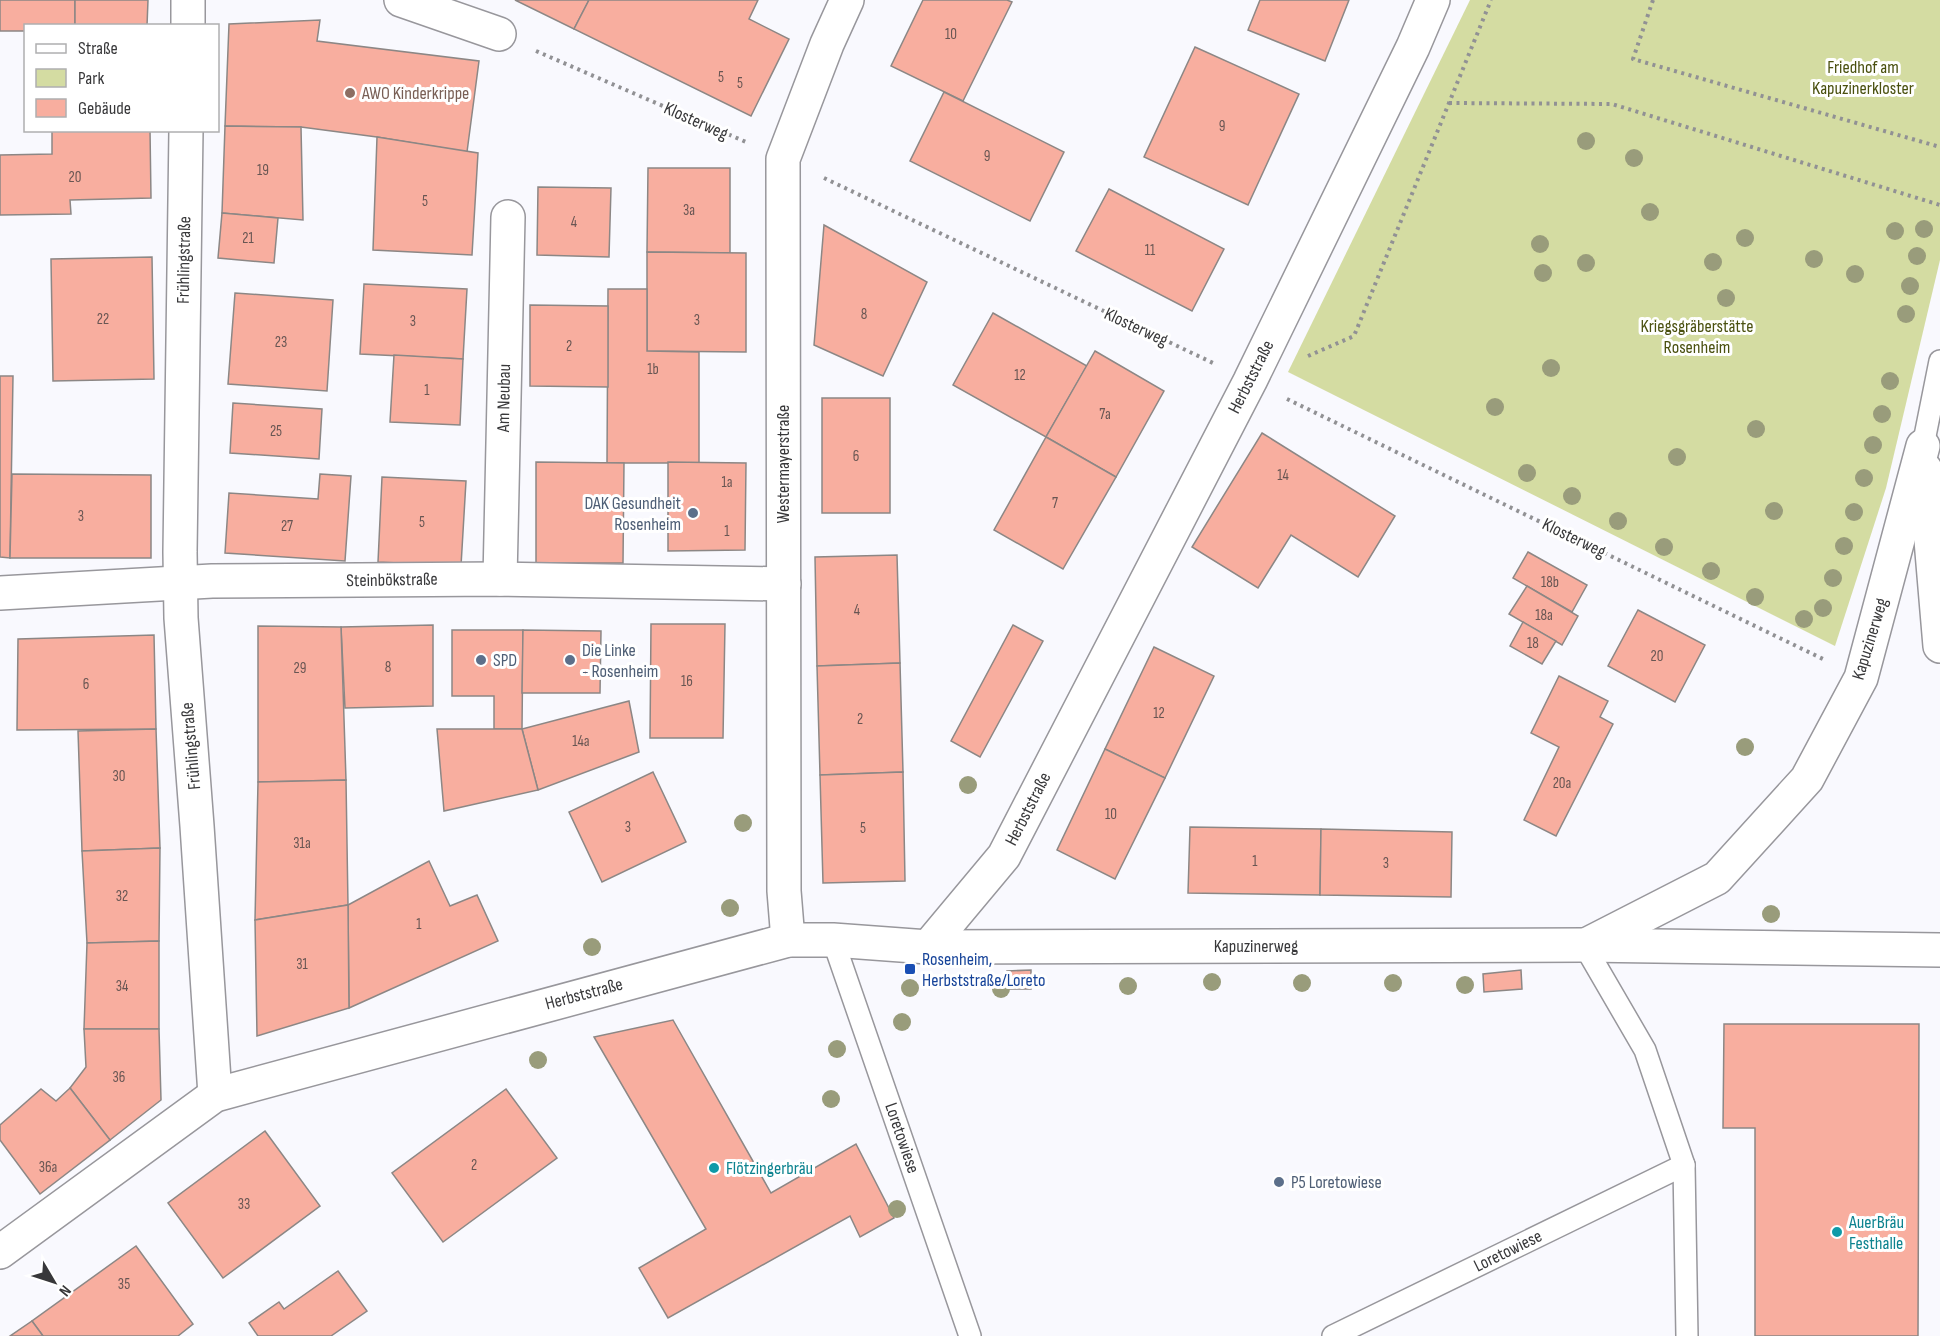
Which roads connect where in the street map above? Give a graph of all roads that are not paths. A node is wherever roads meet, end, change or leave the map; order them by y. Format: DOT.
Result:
graph roads {
  1 [pos="188,0"];
  2 [pos="401,0"];
  3 [pos="847,0"];
  4 [pos="1433,0"];
  5 [pos="188,24"];
  6 [pos="499,34"];
  7 [pos="186,132"];
  8 [pos="508,217"];
  9 [pos="1940,362"];
  10 [pos="1923,446"];
  11 [pos="500,579"];
  12 [pos="180,583"];
  13 [pos="784,584"];
  14 [pos="0,593"];
  15 [pos="1940,646"];
  16 [pos="788,940"];
  17 [pos="833,940"];
  18 [pos="1584,945"];
  19 [pos="928,946"];
  20 [pos="1940,950"];
  21 [pos="215,1095"];
  22 [pos="1684,1165"];
  23 [pos="0,1252"];
  24 [pos="1343,1334"];
  25 [pos="970,1336"];
  26 [pos="1687,1336"];
  1 -- 5 [label="street"];
  2 -- 6 [label="street"];
  3 -- 13 [label="street, Westermayerstraße"];
  4 -- 19 [label="street, Herbststraße"];
  7 -- 12 [label="street, Frühlingstraße"];
  8 -- 11 [label="street, Am Neubau"];
  9 -- 10 [label="lane"];
  10 -- 15 [label="street"];
  10 -- 18 [label="street, Kapuzinerweg"];
  11 -- 12 [label="street, Steinbökstraße"];
  11 -- 13 [label="street, Steinbökstraße"];
  12 -- 14 [label="street, Steinbökstraße"];
  12 -- 21 [label="street, Frühlingstraße"];
  13 -- 16 [label="street, Westermayerstraße"];
  16 -- 17 [label="street, Herbststraße"];
  16 -- 21 [label="street, Herbststraße"];
  17 -- 19 [label="street, Herbststraße"];
  17 -- 25 [label="lane, Loretowiese"];
  18 -- 19 [label="street, Kapuzinerweg"];
  18 -- 20 [label="street, Kapuzinerweg"];
  18 -- 22 [label="lane"];
  21 -- 23 [label="street"];
  22 -- 24 [label="lane, Loretowiese"];
  22 -- 26 [label="lane"];
}
